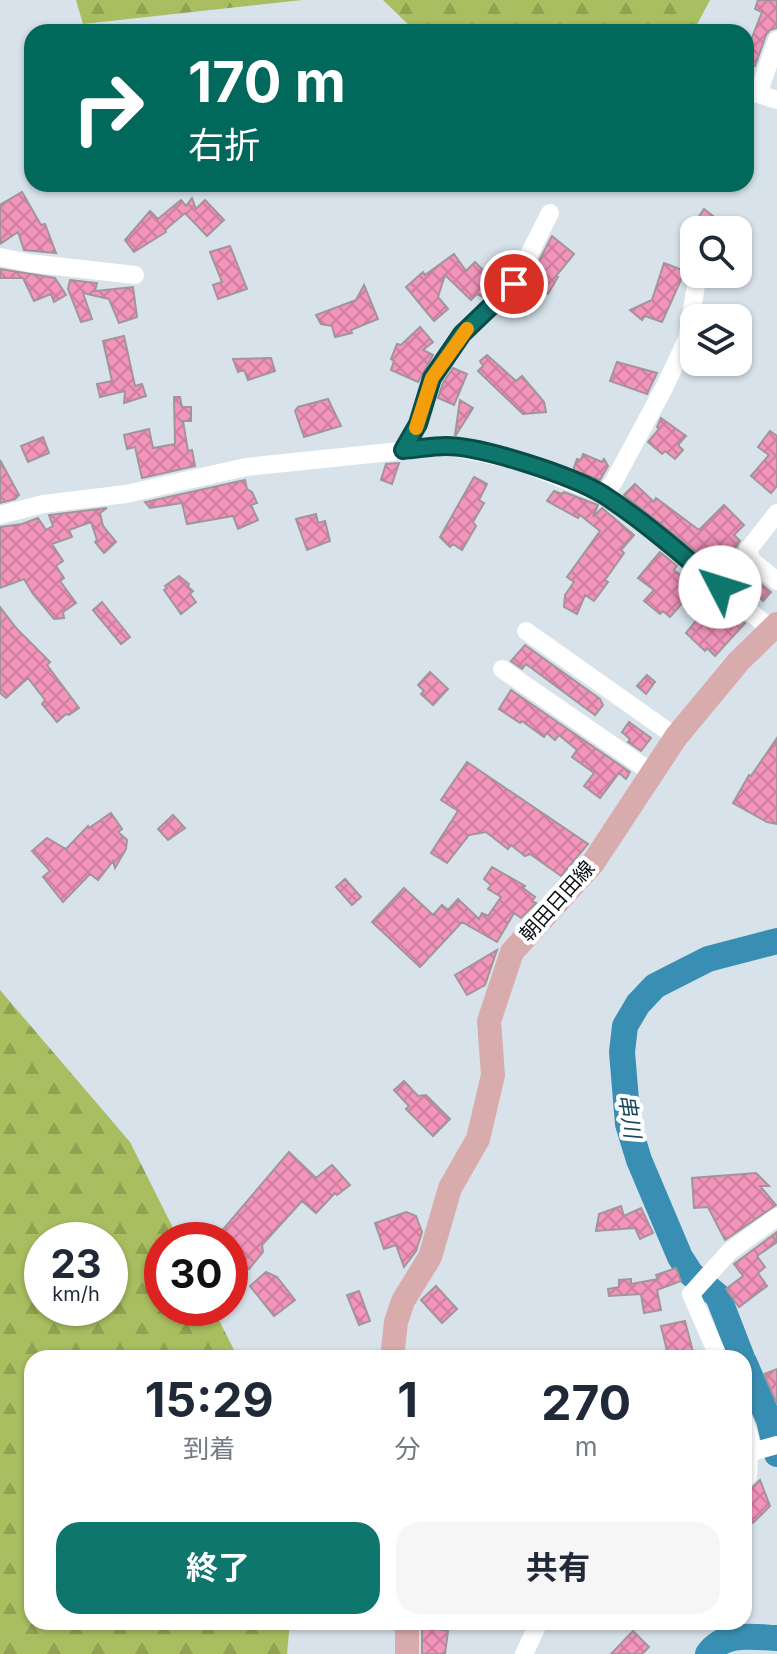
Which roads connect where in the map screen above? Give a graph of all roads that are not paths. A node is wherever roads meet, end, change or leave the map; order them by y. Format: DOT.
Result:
graph roads {
  1 [pos="777,40"];
  2 [pos="777,100"];
  3 [pos="550,213"];
  4 [pos="0,257"];
  5 [pos="135,275"];
  6 [pos="696,288"];
  7 [pos="403,450"];
  8 [pos="604,495"];
  9 [pos="777,513"];
  10 [pos="0,515"];
  11 [pos="777,581"];
  12 [pos="774,627"];
  13 [pos="526,631"];
  14 [pos="502,669"];
  15 [pos="676,737"];
  16 [pos="651,772"];
  17 [pos="777,1217"];
  18 [pos="393,1350"];
  19 [pos="716,1350"];
  20 [pos="777,1445"];
  21 [pos="752,1452"];
  22 [pos="407,1630"];
  23 [pos="535,1630"];
  24 [pos="407,1654"];
  25 [pos="524,1654"];
  1 -- 2 [label="street"];
  3 -- 7 [label="street"];
  4 -- 5 [label="street"];
  6 -- 8 [label="street"];
  7 -- 8 [label="street"];
  7 -- 10 [label="street"];
  8 -- 12 [label="street"];
  9 -- 11 [label="street"];
  12 -- 15 [label="main road, 朝田日田線"];
  13 -- 15 [label="street"];
  14 -- 16 [label="street"];
  15 -- 16 [label="main road, 朝田日田線"];
  16 -- 18 [label="main road, 朝田日田線"];
  17 -- 19 [label="street"];
  20 -- 21 [label="street"];
  22 -- 24 [label="main road"];
  23 -- 25 [label="street"];
}
